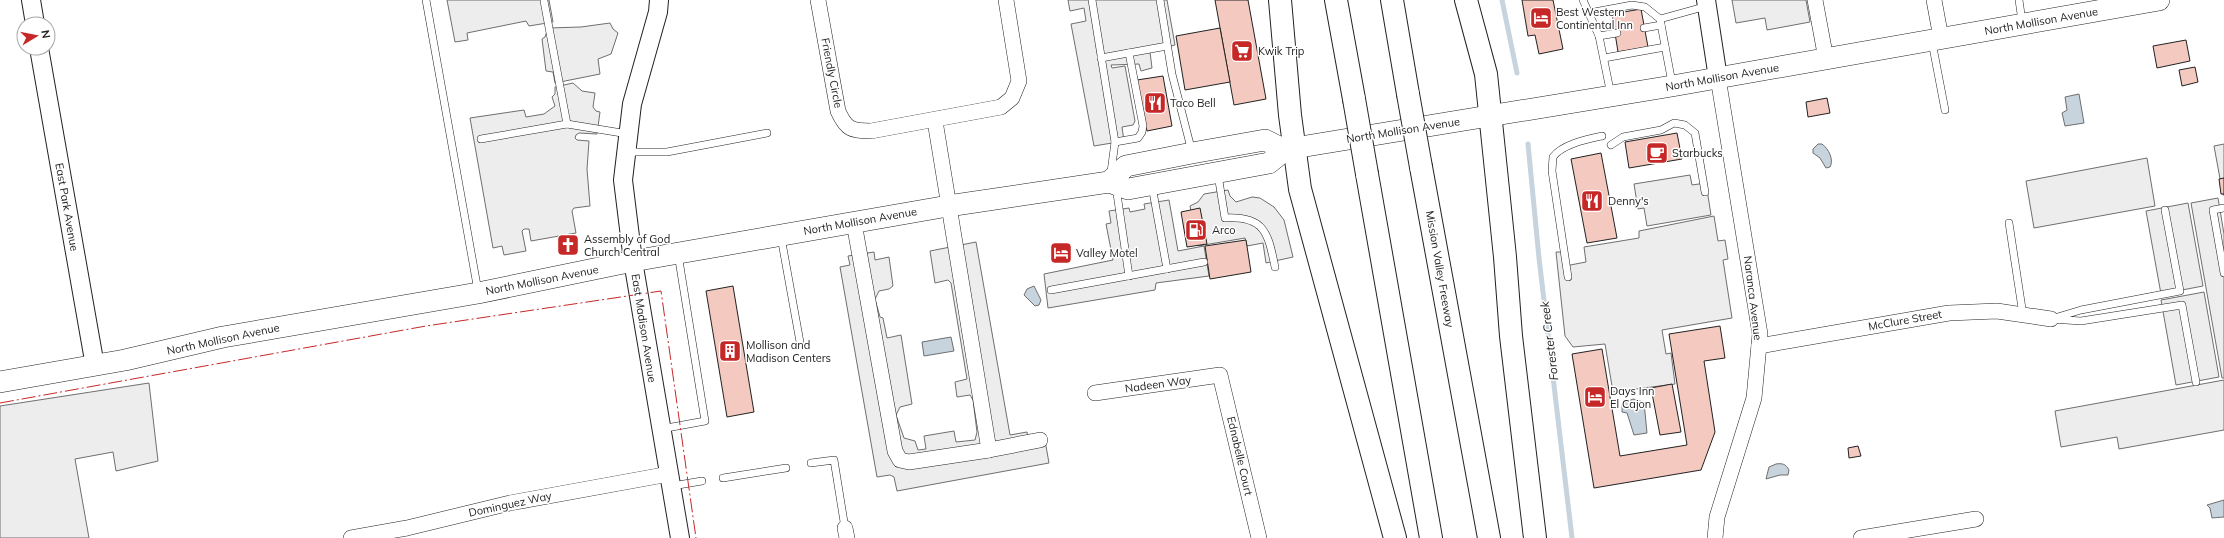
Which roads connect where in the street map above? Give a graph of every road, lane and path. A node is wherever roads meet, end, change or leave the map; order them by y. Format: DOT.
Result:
graph roads {
  1 [pos="31,0"];
  2 [pos="426,0"];
  3 [pos="659,0"];
  4 [pos="818,0"];
  5 [pos="1006,0"];
  6 [pos="1094,0"];
  7 [pos="1160,0"];
  8 [pos="1280,0"];
  9 [pos="1336,0"];
  10 [pos="1392,0"];
  11 [pos="1466,0"];
  12 [pos="1583,0"];
  13 [pos="1815,0"];
  14 [pos="1934,0"];
  15 [pos="2018,0"];
  16 [pos="2159,0"];
  17 [pos="544,1"];
  18 [pos="1707,3"];
  19 [pos="1589,13"];
  20 [pos="34,16"];
  21 [pos="1661,22"];
  22 [pos="2023,24"];
  23 [pos="1644,28"];
  24 [pos="1617,33"];
  25 [pos="1599,36"];
  26 [pos="1937,39"];
  27 [pos="1167,46"];
  28 [pos="1665,47"];
  29 [pos="1129,53"];
  30 [pos="40,56"];
  31 [pos="1101,58"];
  32 [pos="1604,58"];
  33 [pos="1826,59"];
  34 [pos="1718,78"];
  35 [pos="1672,86"];
  36 [pos="1611,96"];
  37 [pos="1945,110"];
  38 [pos="1490,116"];
  39 [pos="935,121"];
  40 [pos="567,124"];
  41 [pos="767,133"];
  42 [pos="628,134"];
  43 [pos="1602,136"];
  44 [pos="481,139"];
  45 [pos="1115,142"];
  46 [pos="1611,145"];
  47 [pos="1289,149"];
  48 [pos="626,152"];
  49 [pos="1188,154"];
  50 [pos="1218,173"];
  51 [pos="1112,184"];
  52 [pos="1152,185"];
  53 [pos="1705,192"];
  54 [pos="948,206"];
  55 [pos="2224,208"];
  56 [pos="2165,210"];
  57 [pos="854,223"];
  58 [pos="2009,223"];
  59 [pos="780,235"];
  60 [pos="678,254"];
  61 [pos="633,261"];
  62 [pos="1204,262"];
  63 [pos="1275,267"];
  64 [pos="1167,269"];
  65 [pos="2224,273"];
  66 [pos="1129,276"];
  67 [pos="1568,277"];
  68 [pos="1051,290"];
  69 [pos="478,292"];
  70 [pos="2023,315"];
  71 [pos="2051,319"];
  72 [pos="800,342"];
  73 [pos="1759,346"];
  74 [pos="95,366"];
  75 [pos="1220,375"];
  76 [pos="0,382"];
  77 [pos="2196,382"];
  78 [pos="1095,393"];
  79 [pos="661,429"];
  80 [pos="1040,440"];
  81 [pos="989,450"];
  82 [pos="811,464"];
  83 [pos="786,468"];
  84 [pos="723,478"];
  85 [pos="670,480"];
  86 [pos="702,481"];
  87 [pos="1976,519"];
  88 [pos="846,533"];
  89 [pos="351,538"];
  90 [pos="680,538"];
  91 [pos="1259,538"];
  92 [pos="1395,538"];
  93 [pos="1430,538"];
  94 [pos="1489,538"];
  95 [pos="1535,538"];
  96 [pos="1715,538"];
  97 [pos="1861,538"];
  1 -- 20 [label="street"];
  2 -- 69 [label="lane"];
  3 -- 42 [label="street, East Madison Avenue"];
  4 -- 39 [label="street, Friendly Circle"];
  5 -- 39 [label="street, Friendly Circle"];
  6 -- 31 [label="lane"];
  7 -- 27 [label="lane"];
  8 -- 47 [label="highway"];
  9 -- 93 [label="highway, bridge"];
  10 -- 94 [label="highway, Mission Valley Freeway, bridge"];
  11 -- 38 [label="highway"];
  12 -- 19 [label="lane"];
  13 -- 33 [label="street"];
  14 -- 26 [label="street"];
  15 -- 22 [label="lane"];
  16 -- 22 [label="main road, North Mollison Avenue"];
  17 -- 40 [label="lane"];
  18 -- 21 [label="lane"];
  18 -- 34 [label="street"];
  19 -- 21 [label="lane"];
  19 -- 25 [label="lane"];
  21 -- 23 [label="lane"];
  21 -- 28 [label="lane"];
  22 -- 26 [label="main road, North Mollison Avenue"];
  24 -- 25 [label="lane"];
  25 -- 32 [label="lane"];
  26 -- 33 [label="main road, North Mollison Avenue"];
  26 -- 37 [label="lane"];
  27 -- 29 [label="lane"];
  27 -- 49 [label="lane"];
  28 -- 32 [label="lane"];
  28 -- 35 [label="lane"];
  29 -- 31 [label="lane"];
  29 -- 45 [label="lane"];
  30 -- 74 [label="street, East Park Avenue"];
  31 -- 45 [label="lane"];
  32 -- 36 [label="lane"];
  33 -- 34 [label="main road, North Mollison Avenue"];
  34 -- 35 [label="main road, North Mollison Avenue"];
  34 -- 73 [label="street, Naranca Avenue"];
  35 -- 36 [label="main road, North Mollison Avenue"];
  36 -- 38 [label="main road, North Mollison Avenue"];
  38 -- 47 [label="main road, North Mollison Avenue"];
  38 -- 95 [label="highway"];
  39 -- 54 [label="street"];
  40 -- 42 [label="lane"];
  40 -- 44 [label="lane"];
  41 -- 48 [label="lane"];
  42 -- 48 [label="street, East Madison Avenue"];
  43 -- 67 [label="lane"];
  45 -- 51 [label="lane"];
  46 -- 53 [label="lane"];
  47 -- 49 [label="main road"];
  47 -- 50 [label="main road, North Mollison Avenue"];
  47 -- 92 [label="highway"];
  48 -- 61 [label="street, East Madison Avenue"];
  49 -- 51 [label="main road"];
  49 -- 52 [label="main road"];
  50 -- 52 [label="main road, North Mollison Avenue"];
  50 -- 63 [label="lane"];
  51 -- 52 [label="main road, North Mollison Avenue"];
  51 -- 54 [label="main road, North Mollison Avenue"];
  51 -- 66 [label="lane"];
  52 -- 64 [label="lane"];
  54 -- 57 [label="main road, North Mollison Avenue"];
  54 -- 81 [label="street"];
  55 -- 65 [label="lane"];
  56 -- 71 [label="lane"];
  57 -- 59 [label="main road, North Mollison Avenue"];
  57 -- 81 [label="street"];
  58 -- 70 [label="lane"];
  59 -- 60 [label="main road, North Mollison Avenue"];
  59 -- 72 [label="lane"];
  60 -- 61 [label="main road, North Mollison Avenue"];
  60 -- 79 [label="lane"];
  61 -- 69 [label="main road, North Mollison Avenue"];
  61 -- 79 [label="street, East Madison Avenue"];
  62 -- 64 [label="lane"];
  64 -- 66 [label="lane"];
  66 -- 68 [label="lane"];
  69 -- 74 [label="main road, North Mollison Avenue"];
  70 -- 71 [label="street, McClure Street"];
  70 -- 73 [label="street, McClure Street"];
  71 -- 77 [label="lane"];
  73 -- 96 [label="street, Naranca Avenue"];
  74 -- 76 [label="main road, North Mollison Avenue"];
  75 -- 78 [label="street, Nadeen Way"];
  75 -- 91 [label="street, Ednabelle Court"];
  79 -- 85 [label="street, East Madison Avenue"];
  80 -- 81 [label="street"];
  82 -- 88 [label="lane"];
  83 -- 84 [label="lane"];
  85 -- 86 [label="lane"];
  85 -- 89 [label="street, Dominguez Way"];
  85 -- 90 [label="street, East Madison Avenue"];
  87 -- 97 [label="street"];
}
